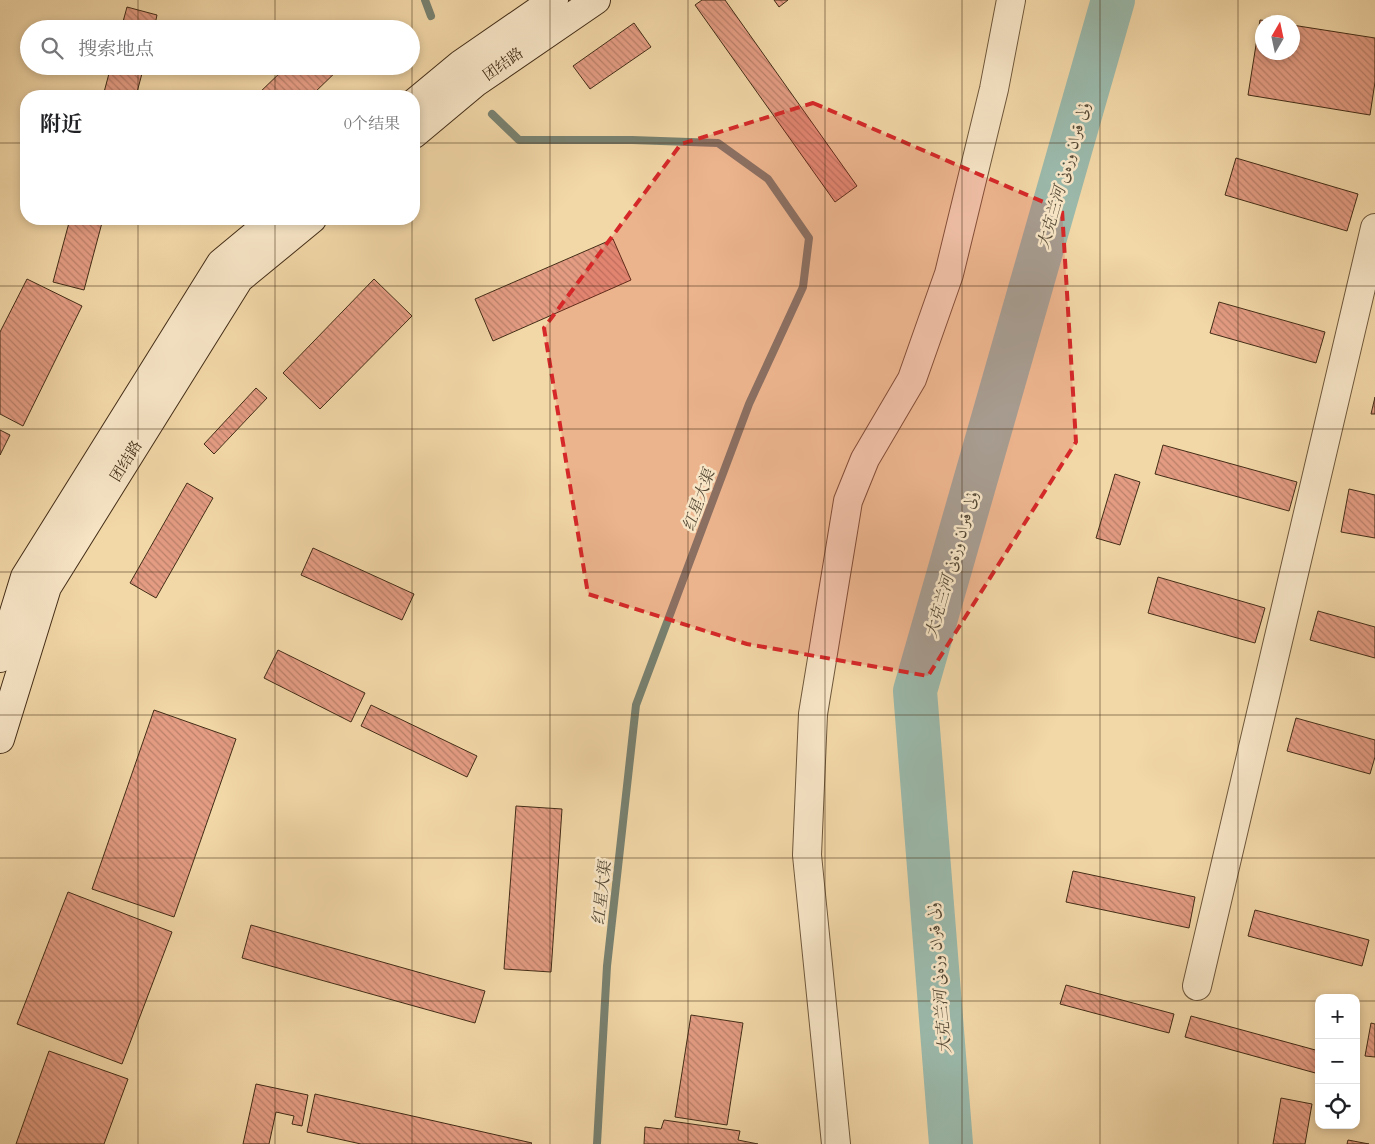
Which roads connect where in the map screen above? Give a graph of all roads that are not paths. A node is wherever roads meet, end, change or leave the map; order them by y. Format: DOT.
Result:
graph roads {
  1 [pos="554,0"];
  2 [pos="596,0"];
  3 [pos="1011,0"];
  4 [pos="420,98"];
  5 [pos="420,129"];
  6 [pos="267,225"];
  7 [pos="305,225"];
  8 [pos="1375,228"];
  9 [pos="0,658"];
  10 [pos="0,739"];
  11 [pos="1197,986"];
  12 [pos="836,1144"];
  1 -- 4 [label="street, 团结路"];
  2 -- 5 [label="street, 团结路"];
  3 -- 12 [label="street"];
  6 -- 9 [label="street, 团结路"];
  7 -- 10 [label="street, 团结路"];
  8 -- 11 [label="street"];
}
